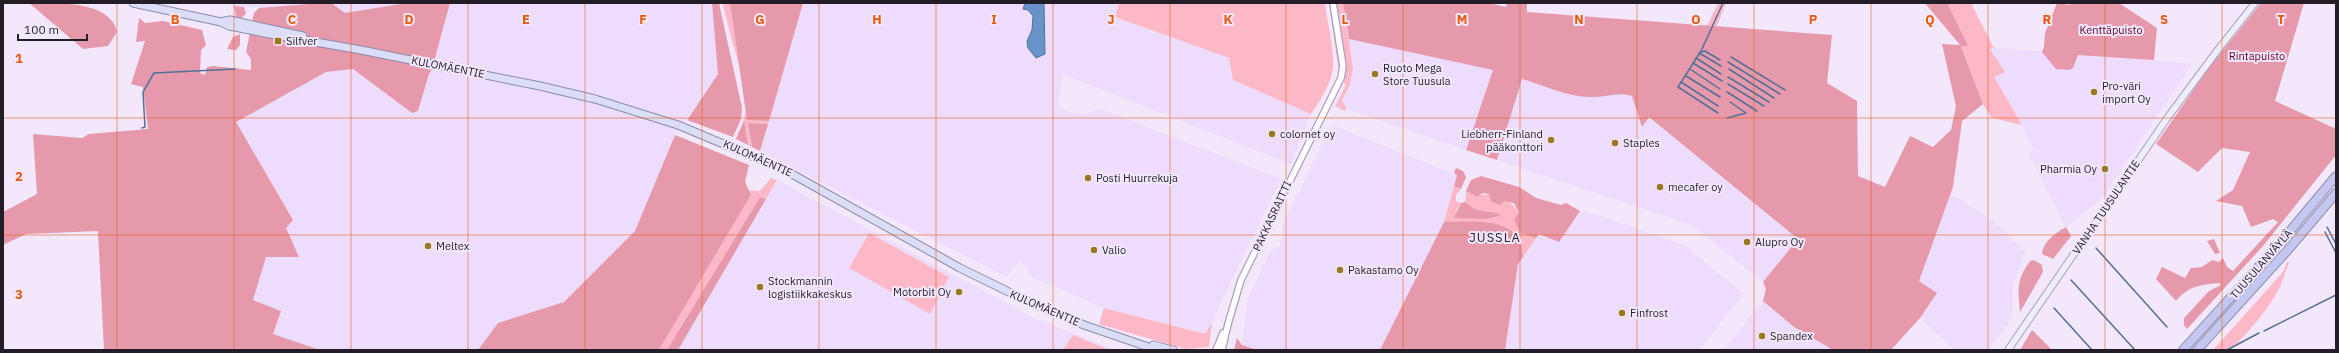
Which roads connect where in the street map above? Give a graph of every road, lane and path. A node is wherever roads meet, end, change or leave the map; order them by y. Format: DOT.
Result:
graph roads {
  1 [pos="133,3"];
  2 [pos="1333,3"];
  3 [pos="2255,3"];
  4 [pos="2336,176"];
  5 [pos="2336,193"];
  6 [pos="1228,324"];
  7 [pos="1127,340"];
  8 [pos="1157,350"];
  9 [pos="1173,350"];
  10 [pos="1216,350"];
  11 [pos="1222,350"];
  12 [pos="2008,350"];
  13 [pos="2183,350"];
  14 [pos="2197,350"];
  1 -- 7 [label="main road, KULOMÄENTIE"];
  2 -- 6 [label="street, PAKKASRAITTI"];
  3 -- 12 [label="main road, VANHA TUUSULANTIE"];
  4 -- 13 [label="highway, TUUSULANVÄYLÄ"];
  5 -- 14 [label="highway, TUUSULANVÄYLÄ"];
  6 -- 10 [label="street, PAKKASRAITTI"];
  6 -- 11 [label="street, PAKKASRAITTI"];
  7 -- 8 [label="main road, KULOMÄENTIE"];
  7 -- 9 [label="main road, KULOMÄENTIE"];
}
